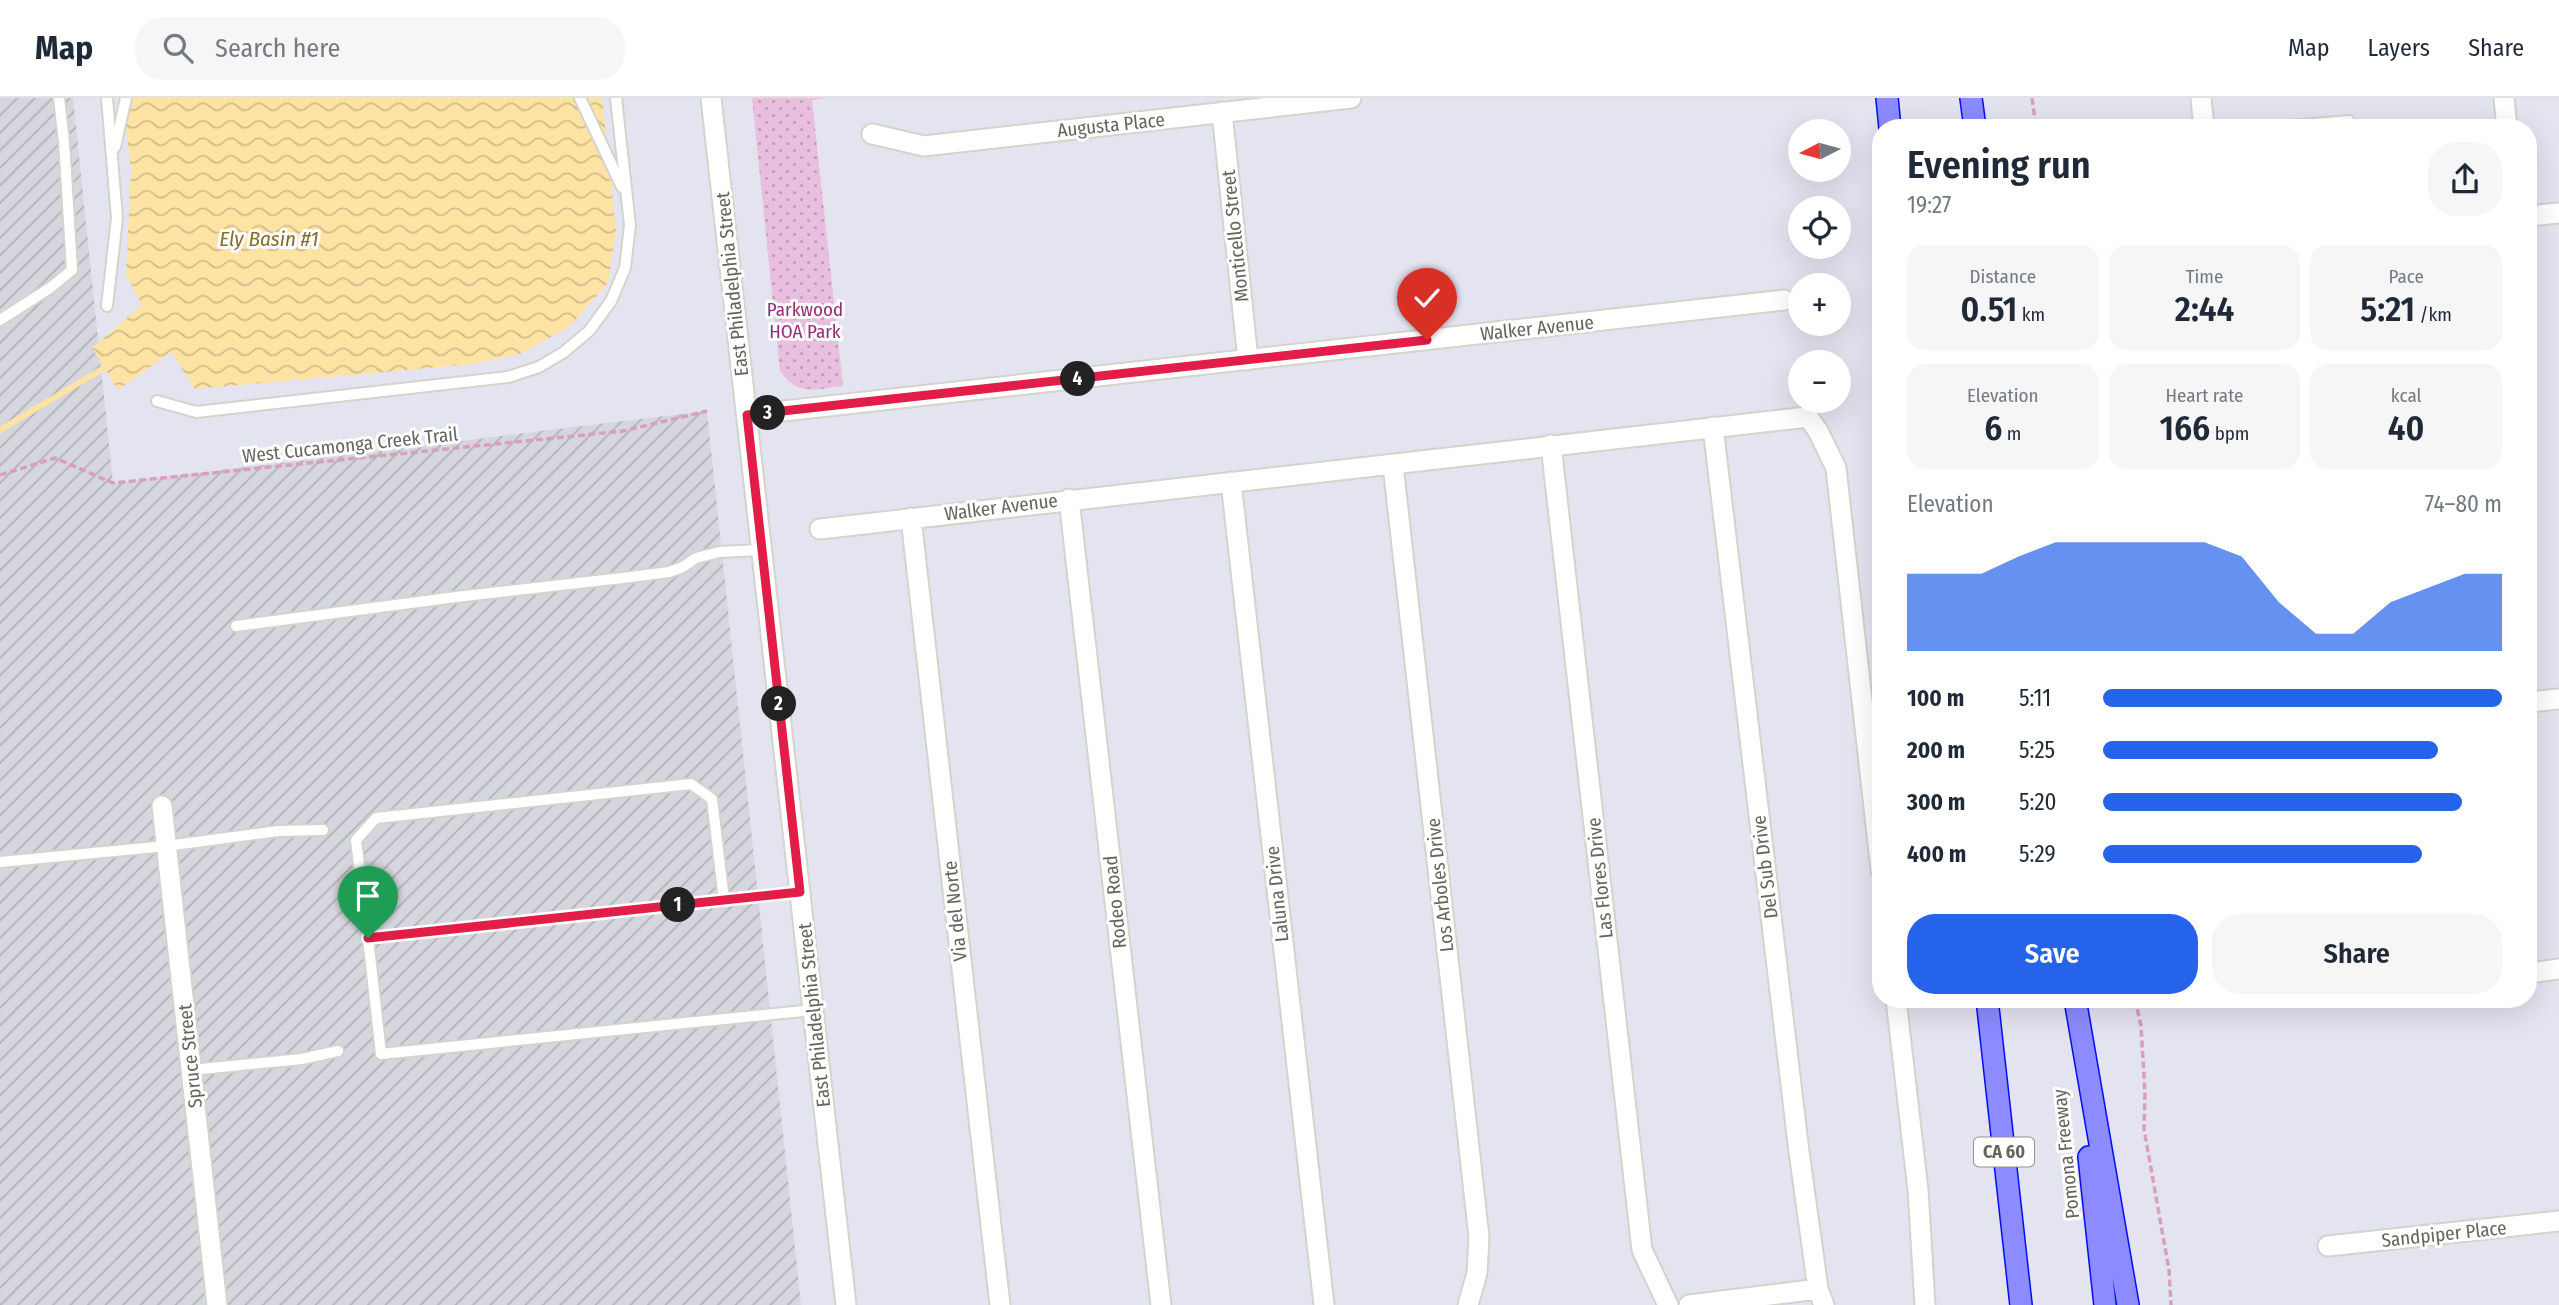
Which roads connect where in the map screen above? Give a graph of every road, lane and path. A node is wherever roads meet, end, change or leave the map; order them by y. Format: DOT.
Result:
graph roads {
  1 [pos="59,98"];
  2 [pos="107,98"];
  3 [pos="126,98"];
  4 [pos="580,98"];
  5 [pos="616,98"];
  6 [pos="711,98"];
  7 [pos="1351,98"];
  8 [pos="1887,98"];
  9 [pos="1971,98"];
  10 [pos="2032,98"];
  11 [pos="2201,98"];
  12 [pos="2504,98"];
  13 [pos="1222,112"];
  14 [pos="1889,119"];
  15 [pos="1974,119"];
  16 [pos="2035,119"];
  17 [pos="2203,119"];
  18 [pos="2506,119"];
  19 [pos="872,134"];
  20 [pos="113,157"];
  21 [pos="627,197"];
  22 [pos="2559,213"];
  23 [pos="2537,215"];
  24 [pos="1784,300"];
  25 [pos="107,306"];
  26 [pos="0,320"];
  27 [pos="1248,360"];
  28 [pos="157,401"];
  29 [pos="708,411"];
  30 [pos="747,415"];
  31 [pos="1713,427"];
  32 [pos="1551,445"];
  33 [pos="1393,465"];
  34 [pos="0,475"];
  35 [pos="1231,482"];
  36 [pos="1069,499"];
  37 [pos="911,518"];
  38 [pos="820,528"];
  39 [pos="761,550"];
  40 [pos="236,626"];
  41 [pos="2559,699"];
  42 [pos="2537,701"];
  43 [pos="1872,790"];
  44 [pos="162,806"];
  45 [pos="323,830"];
  46 [pos="166,846"];
  47 [pos="0,862"];
  48 [pos="800,892"];
  49 [pos="724,900"];
  50 [pos="368,938"];
  51 [pos="2559,969"];
  52 [pos="2537,972"];
  53 [pos="1897,1008"];
  54 [pos="1988,1008"];
  55 [pos="2075,1008"];
  56 [pos="2076,1008"];
  57 [pos="2137,1008"];
  58 [pos="813,1010"];
  59 [pos="338,1051"];
  60 [pos="191,1070"];
  61 [pos="2559,1221"];
  62 [pos="2328,1246"];
  63 [pos="1821,1297"];
  64 [pos="217,1305"];
  65 [pos="846,1305"];
  66 [pos="1000,1305"];
  67 [pos="1161,1305"];
  68 [pos="1324,1305"];
  69 [pos="1468,1305"];
  70 [pos="1668,1305"];
  71 [pos="1689,1305"];
  72 [pos="1925,1305"];
  73 [pos="2021,1305"];
  74 [pos="2105,1305"];
  75 [pos="2128,1305"];
  76 [pos="2171,1305"];
  1 -- 26 [label="lane"];
  2 -- 20 [label="lane"];
  3 -- 20 [label="lane"];
  4 -- 21 [label="lane"];
  5 -- 21 [label="lane"];
  6 -- 30 [label="street, East Philadelphia Street"];
  7 -- 13 [label="street, Augusta Place"];
  8 -- 14 [label="highway"];
  9 -- 15 [label="highway"];
  10 -- 16 [label="path"];
  11 -- 17 [label="street"];
  12 -- 18 [label="street"];
  13 -- 19 [label="street, Augusta Place"];
  13 -- 27 [label="street, Monticello Street"];
  20 -- 25 [label="lane"];
  21 -- 28 [label="lane"];
  22 -- 23 [label="street"];
  24 -- 27 [label="street, Walker Avenue"];
  27 -- 30 [label="street, Walker Avenue"];
  29 -- 34 [label="path, West Cucamonga Creek Trail"];
  30 -- 39 [label="street, East Philadelphia Street"];
  31 -- 32 [label="street, Walker Avenue"];
  31 -- 43 [label="street, Walker Avenue"];
  31 -- 63 [label="street, Del Sub Drive"];
  32 -- 33 [label="street, Walker Avenue"];
  32 -- 70 [label="street, Las Flores Drive"];
  33 -- 35 [label="street, Walker Avenue"];
  33 -- 69 [label="street, Los Arboles Drive"];
  35 -- 36 [label="street, Walker Avenue"];
  35 -- 68 [label="street, Laluna Drive"];
  36 -- 37 [label="street, Walker Avenue"];
  36 -- 67 [label="street, Rodeo Road"];
  37 -- 38 [label="street, Walker Avenue"];
  37 -- 66 [label="street, Via del Norte"];
  39 -- 40 [label="lane"];
  39 -- 48 [label="street, East Philadelphia Street"];
  41 -- 42 [label="street"];
  44 -- 46 [label="street, Spruce Street"];
  45 -- 46 [label="lane"];
  46 -- 47 [label="lane"];
  46 -- 60 [label="street, Spruce Street"];
  48 -- 49 [label="lane"];
  48 -- 58 [label="street, East Philadelphia Street"];
  49 -- 50 [label="lane"];
  49 -- 50 [label="lane"];
  50 -- 58 [label="lane"];
  51 -- 52 [label="street"];
  53 -- 72 [label="street"];
  54 -- 73 [label="highway, CA 60"];
  55 -- 74 [label="highway, Pomona Freeway"];
  56 -- 75 [label="highway"];
  57 -- 76 [label="path"];
  58 -- 65 [label="street, East Philadelphia Street"];
  59 -- 60 [label="lane"];
  60 -- 64 [label="street, Spruce Street"];
  61 -- 62 [label="street, Sandpiper Place"];
  63 -- 71 [label="street"];
}
